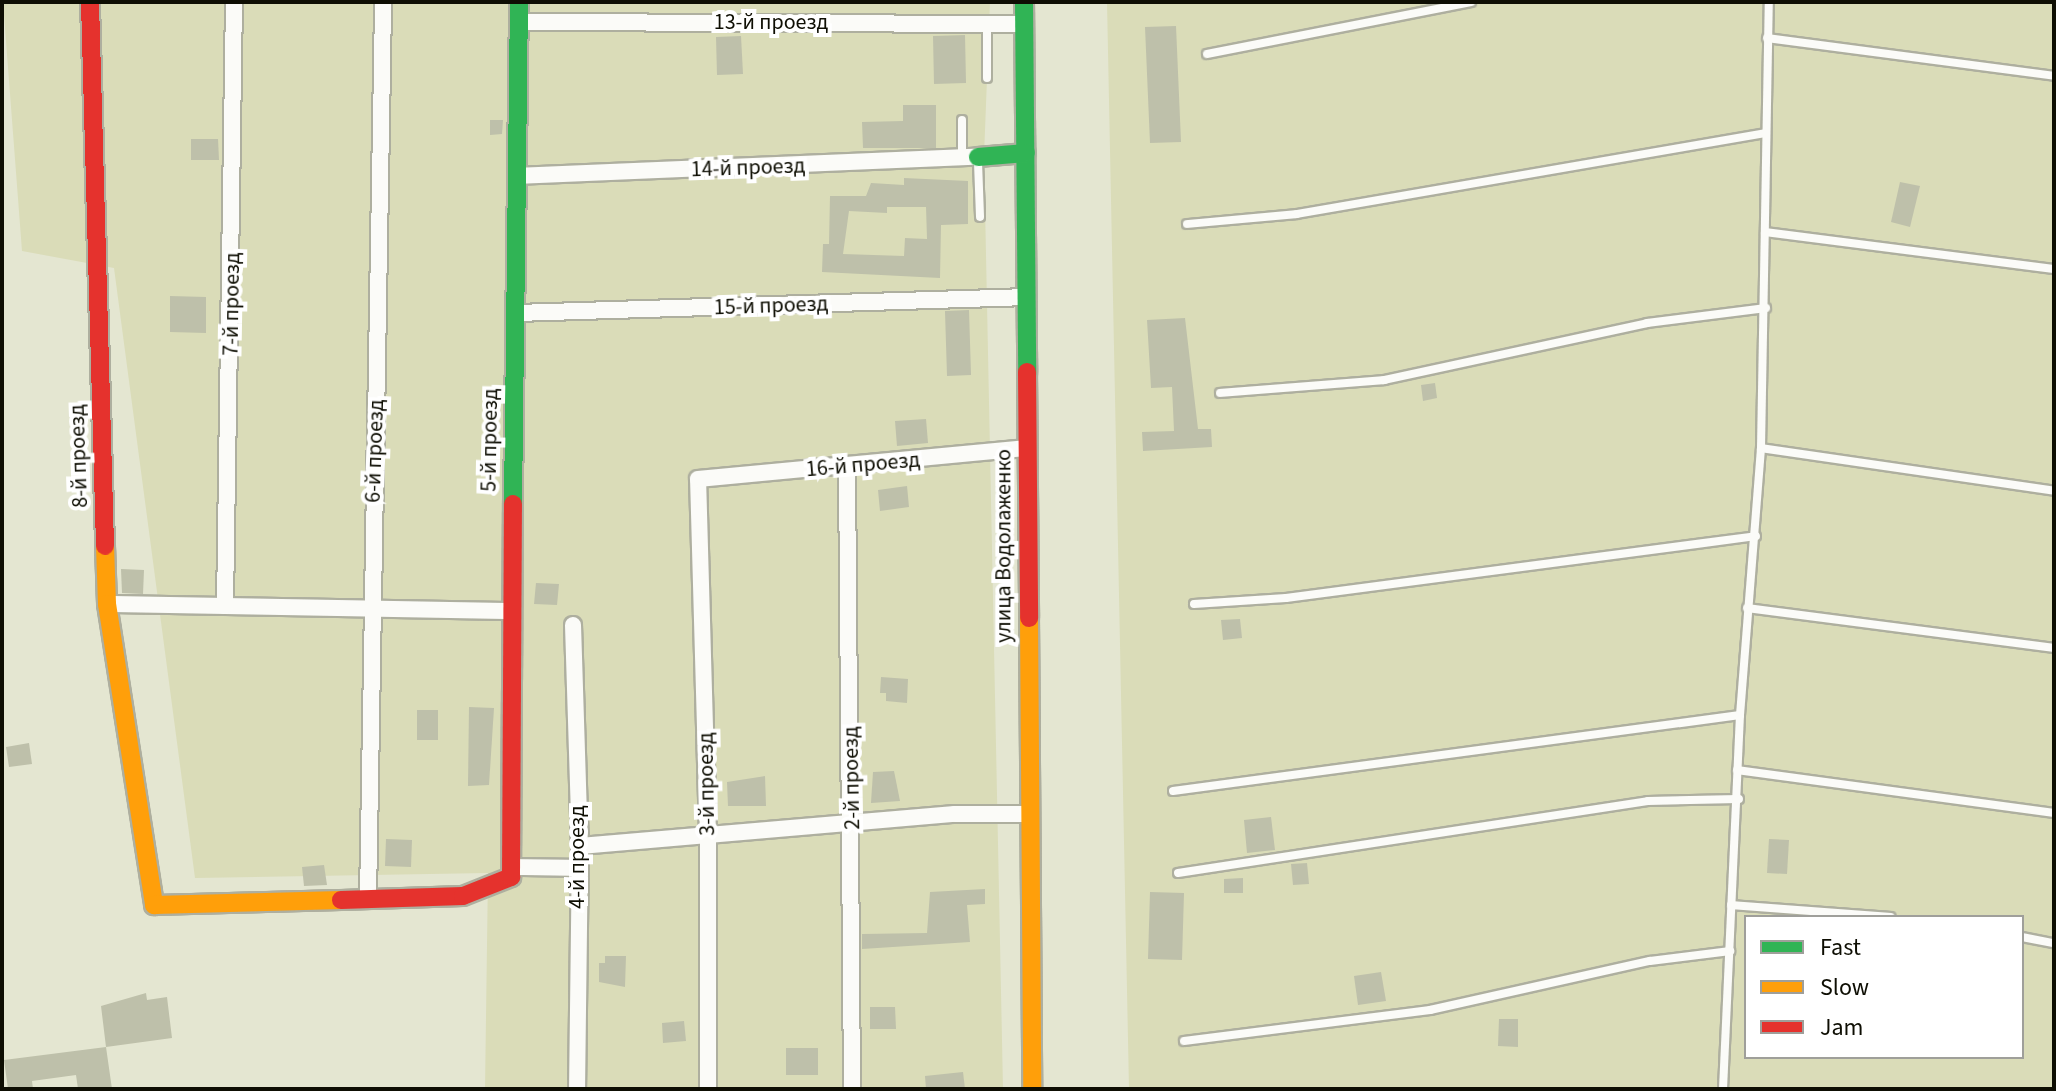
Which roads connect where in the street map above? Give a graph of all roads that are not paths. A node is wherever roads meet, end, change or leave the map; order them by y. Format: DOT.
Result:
graph roads {
  1 [pos="90,2"];
  2 [pos="234,2"];
  3 [pos="383,2"];
  4 [pos="519,2"];
  5 [pos="1024,2"];
  6 [pos="1471,2"];
  7 [pos="1769,2"];
  8 [pos="519,22"];
  9 [pos="987,24"];
  10 [pos="1024,24"];
  11 [pos="1767,38"];
  12 [pos="1207,54"];
  13 [pos="2054,76"];
  14 [pos="987,78"];
  15 [pos="962,120"];
  16 [pos="1764,133"];
  17 [pos="1026,153"];
  18 [pos="970,159"];
  19 [pos="517,176"];
  20 [pos="980,217"];
  21 [pos="1187,224"];
  22 [pos="1765,232"];
  23 [pos="2054,269"];
  24 [pos="1027,297"];
  25 [pos="1766,308"];
  26 [pos="516,313"];
  27 [pos="1220,393"];
  28 [pos="1028,448"];
  29 [pos="1761,448"];
  30 [pos="847,467"];
  31 [pos="698,479"];
  32 [pos="2054,491"];
  33 [pos="1756,536"];
  34 [pos="107,604"];
  35 [pos="1194,604"];
  36 [pos="225,606"];
  37 [pos="1747,608"];
  38 [pos="369,609"];
  39 [pos="512,611"];
  40 [pos="573,625"];
  41 [pos="2054,648"];
  42 [pos="1740,715"];
  43 [pos="1737,770"];
  44 [pos="1173,791"];
  45 [pos="1739,799"];
  46 [pos="2054,813"];
  47 [pos="1029,814"];
  48 [pos="853,822"];
  49 [pos="708,835"];
  50 [pos="580,846"];
  51 [pos="578,868"];
  52 [pos="513,872"];
  53 [pos="1178,873"];
  54 [pos="368,900"];
  55 [pos="1731,905"];
  56 [pos="1864,915"];
  57 [pos="2024,937"];
  58 [pos="2054,943"];
  59 [pos="1730,951"];
  60 [pos="1184,1041"];
  61 [pos="577,1089"];
  62 [pos="708,1089"];
  63 [pos="852,1089"];
  64 [pos="1032,1089"];
  65 [pos="1723,1089"];
  1 -- 34 [label="street, 8-й проезд"];
  2 -- 36 [label="street, 7-й проезд"];
  3 -- 38 [label="street, 6-й проезд"];
  4 -- 8 [label="street, 5-й проезд"];
  5 -- 10 [label="street, улица Водолаженко"];
  6 -- 12 [label="lane"];
  7 -- 11 [label="lane"];
  8 -- 9 [label="street, 13-й проезд"];
  8 -- 19 [label="street, 5-й проезд"];
  9 -- 10 [label="street, 13-й проезд"];
  9 -- 14 [label="lane"];
  10 -- 17 [label="street, улица Водолаженко"];
  11 -- 13 [label="lane"];
  11 -- 16 [label="lane"];
  15 -- 18 [label="lane"];
  16 -- 21 [label="lane"];
  16 -- 22 [label="lane"];
  17 -- 18 [label="street"];
  17 -- 24 [label="street, улица Водолаженко"];
  18 -- 19 [label="street, 14-й проезд"];
  18 -- 20 [label="lane"];
  19 -- 26 [label="street, 5-й проезд"];
  22 -- 23 [label="lane"];
  22 -- 25 [label="lane"];
  24 -- 26 [label="street, 15-й проезд"];
  24 -- 28 [label="street, улица Водолаженко"];
  25 -- 27 [label="lane"];
  25 -- 29 [label="lane"];
  26 -- 39 [label="street, 5-й проезд"];
  28 -- 30 [label="street, 16-й проезд"];
  28 -- 47 [label="street, улица Водолаженко"];
  29 -- 32 [label="lane"];
  29 -- 33 [label="lane"];
  30 -- 31 [label="street, 16-й проезд"];
  30 -- 48 [label="street, 2-й проезд"];
  31 -- 49 [label="street, 3-й проезд"];
  33 -- 35 [label="lane"];
  33 -- 37 [label="lane"];
  34 -- 36 [label="street"];
  34 -- 54 [label="street, 8-й проезд"];
  36 -- 38 [label="street"];
  37 -- 41 [label="lane"];
  37 -- 42 [label="lane"];
  38 -- 39 [label="street"];
  38 -- 54 [label="street, 6-й проезд"];
  39 -- 52 [label="street, 5-й проезд"];
  40 -- 50 [label="street, 4-й проезд"];
  42 -- 43 [label="lane"];
  42 -- 44 [label="lane"];
  43 -- 45 [label="lane"];
  43 -- 46 [label="lane"];
  45 -- 53 [label="lane"];
  45 -- 55 [label="lane"];
  47 -- 48 [label="street"];
  47 -- 64 [label="street, улица Водолаженко"];
  48 -- 49 [label="street"];
  48 -- 63 [label="street, 2-й проезд"];
  49 -- 50 [label="street"];
  49 -- 62 [label="street, 3-й проезд"];
  50 -- 51 [label="street, 4-й проезд"];
  51 -- 52 [label="street"];
  51 -- 61 [label="street, 4-й проезд"];
  52 -- 54 [label="street"];
  55 -- 56 [label="lane"];
  55 -- 59 [label="lane"];
  57 -- 58 [label="lane"];
  59 -- 60 [label="lane"];
  59 -- 65 [label="lane"];
}
